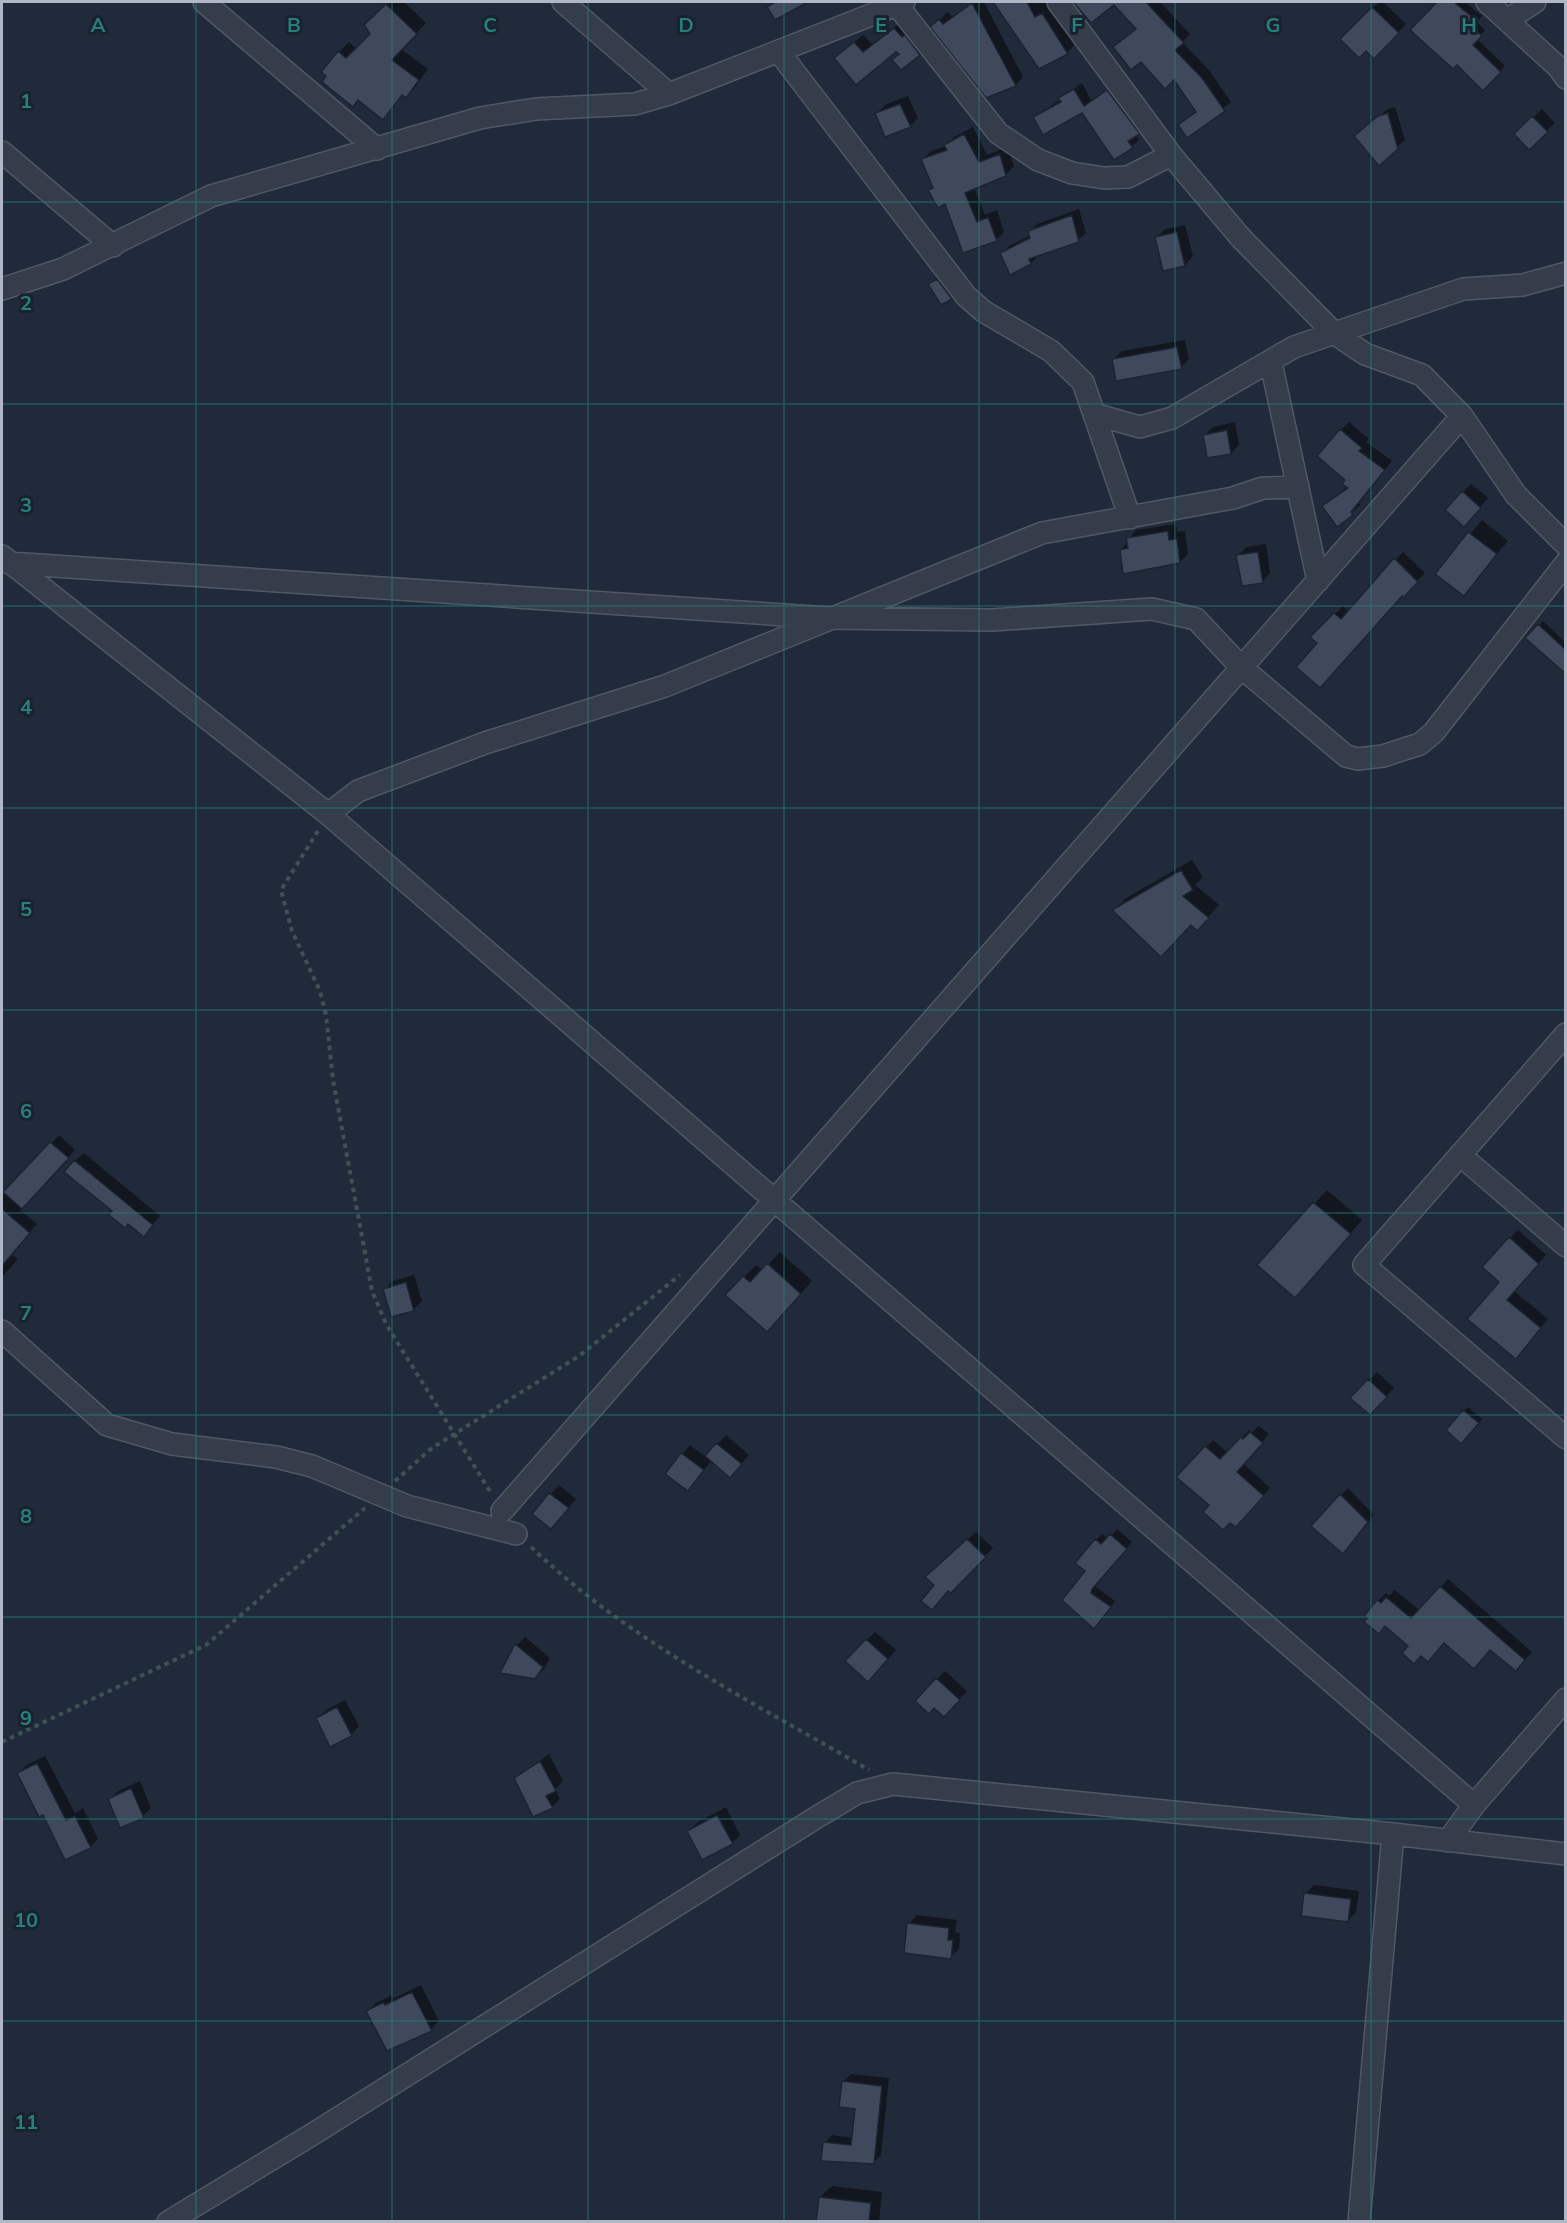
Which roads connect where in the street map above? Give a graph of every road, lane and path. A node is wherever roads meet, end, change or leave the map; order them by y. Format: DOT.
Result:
graph roads {
  1 [pos="204,2"];
  2 [pos="563,2"];
  3 [pos="1058,2"];
  4 [pos="1486,2"];
  5 [pos="1535,2"];
  6 [pos="900,3"];
  7 [pos="1507,20"];
  8 [pos="779,52"];
  9 [pos="1566,78"];
  10 [pos="669,94"];
  11 [pos="377,149"];
  12 [pos="2,152"];
  13 [pos="1171,155"];
  14 [pos="113,246"];
  15 [pos="1566,273"];
  16 [pos="2,290"];
  17 [pos="1334,333"];
  18 [pos="1271,363"];
  19 [pos="1094,414"];
  20 [pos="1462,416"];
  21 [pos="1298,487"];
  22 [pos="1130,518"];
  23 [pos="1566,545"];
  24 [pos="1566,563"];
  25 [pos="3,564"];
  26 [pos="1318,580"];
  27 [pos="830,618"];
  28 [pos="1242,668"];
  29 [pos="328,814"];
  30 [pos="1566,1034"];
  31 [pos="1460,1155"];
  32 [pos="774,1200"];
  33 [pos="1566,1246"];
  34 [pos="2,1331"];
  35 [pos="1566,1438"];
  36 [pos="502,1511"];
  37 [pos="516,1534"];
  38 [pos="1566,1699"];
  39 [pos="893,1784"];
  40 [pos="1474,1805"];
  41 [pos="1393,1834"];
  42 [pos="1448,1841"];
  43 [pos="1566,1854"];
  44 [pos="168,2222"];
  45 [pos="1359,2222"];
  1 -- 11 [label="street"];
  2 -- 10 [label="street"];
  3 -- 13 [label="street"];
  4 -- 7 [label="street"];
  5 -- 7 [label="street"];
  6 -- 8 [label="street"];
  6 -- 13 [label="street"];
  7 -- 9 [label="street"];
  8 -- 10 [label="street"];
  8 -- 19 [label="street"];
  10 -- 11 [label="street"];
  11 -- 14 [label="street"];
  12 -- 14 [label="street"];
  13 -- 17 [label="street"];
  14 -- 16 [label="street"];
  15 -- 17 [label="street"];
  17 -- 18 [label="street"];
  17 -- 20 [label="street"];
  18 -- 19 [label="street"];
  18 -- 21 [label="street"];
  19 -- 22 [label="street"];
  20 -- 23 [label="street"];
  20 -- 26 [label="street"];
  21 -- 22 [label="street"];
  21 -- 26 [label="street"];
  22 -- 27 [label="street"];
  24 -- 28 [label="street"];
  25 -- 27 [label="street"];
  25 -- 29 [label="street"];
  26 -- 28 [label="street"];
  27 -- 28 [label="street"];
  27 -- 29 [label="street"];
  28 -- 32 [label="street"];
  29 -- 32 [label="street"];
  29 -- 36 [label="path"];
  30 -- 31 [label="street"];
  31 -- 33 [label="street"];
  31 -- 35 [label="street"];
  32 -- 36 [label="street"];
  32 -- 40 [label="street"];
  34 -- 37 [label="street"];
  37 -- 39 [label="path"];
  38 -- 40 [label="street"];
  39 -- 41 [label="street"];
  39 -- 44 [label="street"];
  40 -- 42 [label="street"];
  41 -- 42 [label="street"];
  41 -- 45 [label="street"];
  42 -- 43 [label="street"];
}
